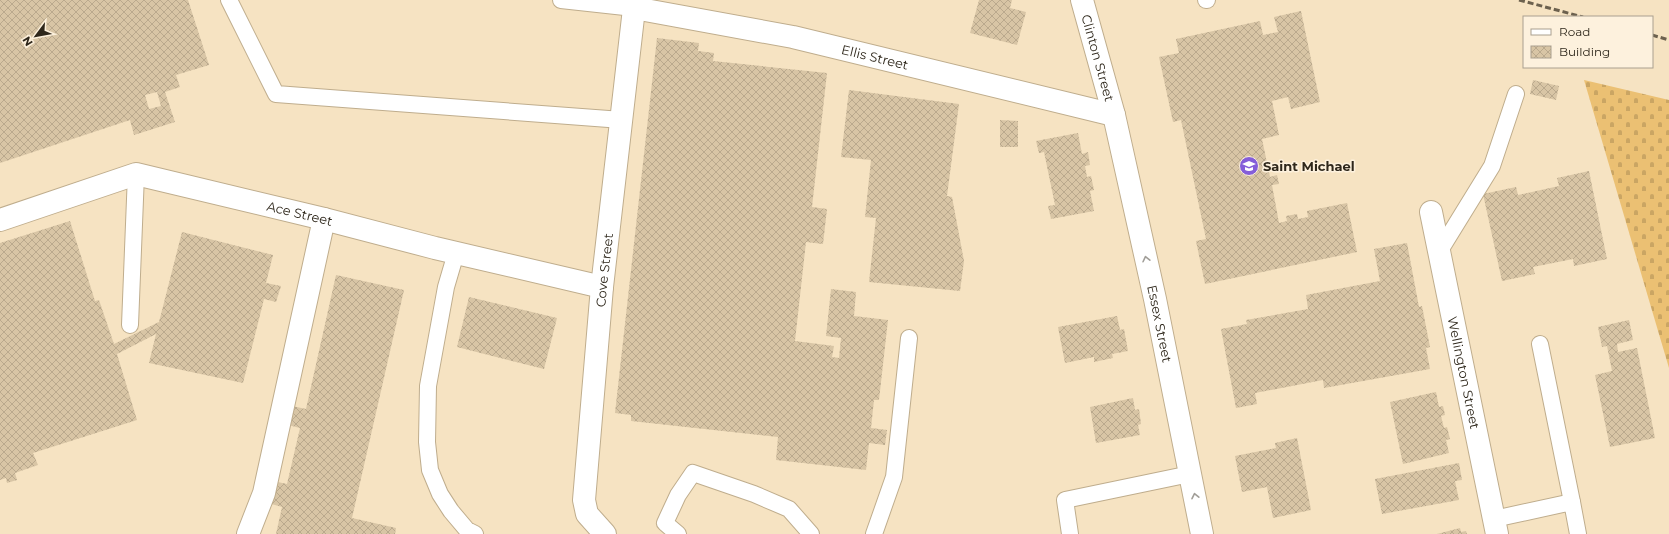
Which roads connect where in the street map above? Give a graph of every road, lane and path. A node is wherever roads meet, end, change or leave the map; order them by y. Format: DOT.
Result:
graph roads {
  1 [pos="229,0"];
  2 [pos="561,0"];
  3 [pos="1082,0"];
  4 [pos="635,4"];
  5 [pos="1516,94"];
  6 [pos="1114,115"];
  7 [pos="622,120"];
  8 [pos="136,174"];
  9 [pos="1431,212"];
  10 [pos="324,219"];
  11 [pos="0,220"];
  12 [pos="1439,252"];
  13 [pos="456,253"];
  14 [pos="602,287"];
  15 [pos="130,325"];
  16 [pos="909,338"];
  17 [pos="1540,344"];
  18 [pos="1190,474"];
  19 [pos="1572,502"];
  20 [pos="1495,526"];
  21 [pos="248,534"];
  22 [pos="475,534"];
  23 [pos="605,534"];
  24 [pos="678,534"];
  25 [pos="811,534"];
  26 [pos="874,534"];
  27 [pos="1070,534"];
  28 [pos="1202,534"];
  29 [pos="1578,534"];
  1 -- 7 [label="lane"];
  2 -- 4 [label="lane"];
  3 -- 6 [label="street, Clinton Street"];
  4 -- 6 [label="street, Ellis Street"];
  4 -- 7 [label="street, Cove Street"];
  5 -- 12 [label="lane"];
  18 -- 6 [label="street, Essex Street, one-way"];
  7 -- 14 [label="street, Cove Street"];
  8 -- 10 [label="street, Ace Street"];
  8 -- 11 [label="street"];
  8 -- 15 [label="lane"];
  9 -- 12 [label="street, Wellington Street"];
  10 -- 13 [label="street, Ace Street"];
  10 -- 21 [label="street"];
  12 -- 20 [label="street, Wellington Street"];
  13 -- 14 [label="street, Ace Street"];
  13 -- 22 [label="lane"];
  14 -- 23 [label="street, Cove Street"];
  16 -- 26 [label="lane"];
  17 -- 19 [label="lane"];
  18 -- 27 [label="lane"];
  28 -- 18 [label="street, Essex Street, one-way"];
  19 -- 20 [label="lane"];
  19 -- 29 [label="lane"];
  24 -- 25 [label="lane"];
}
